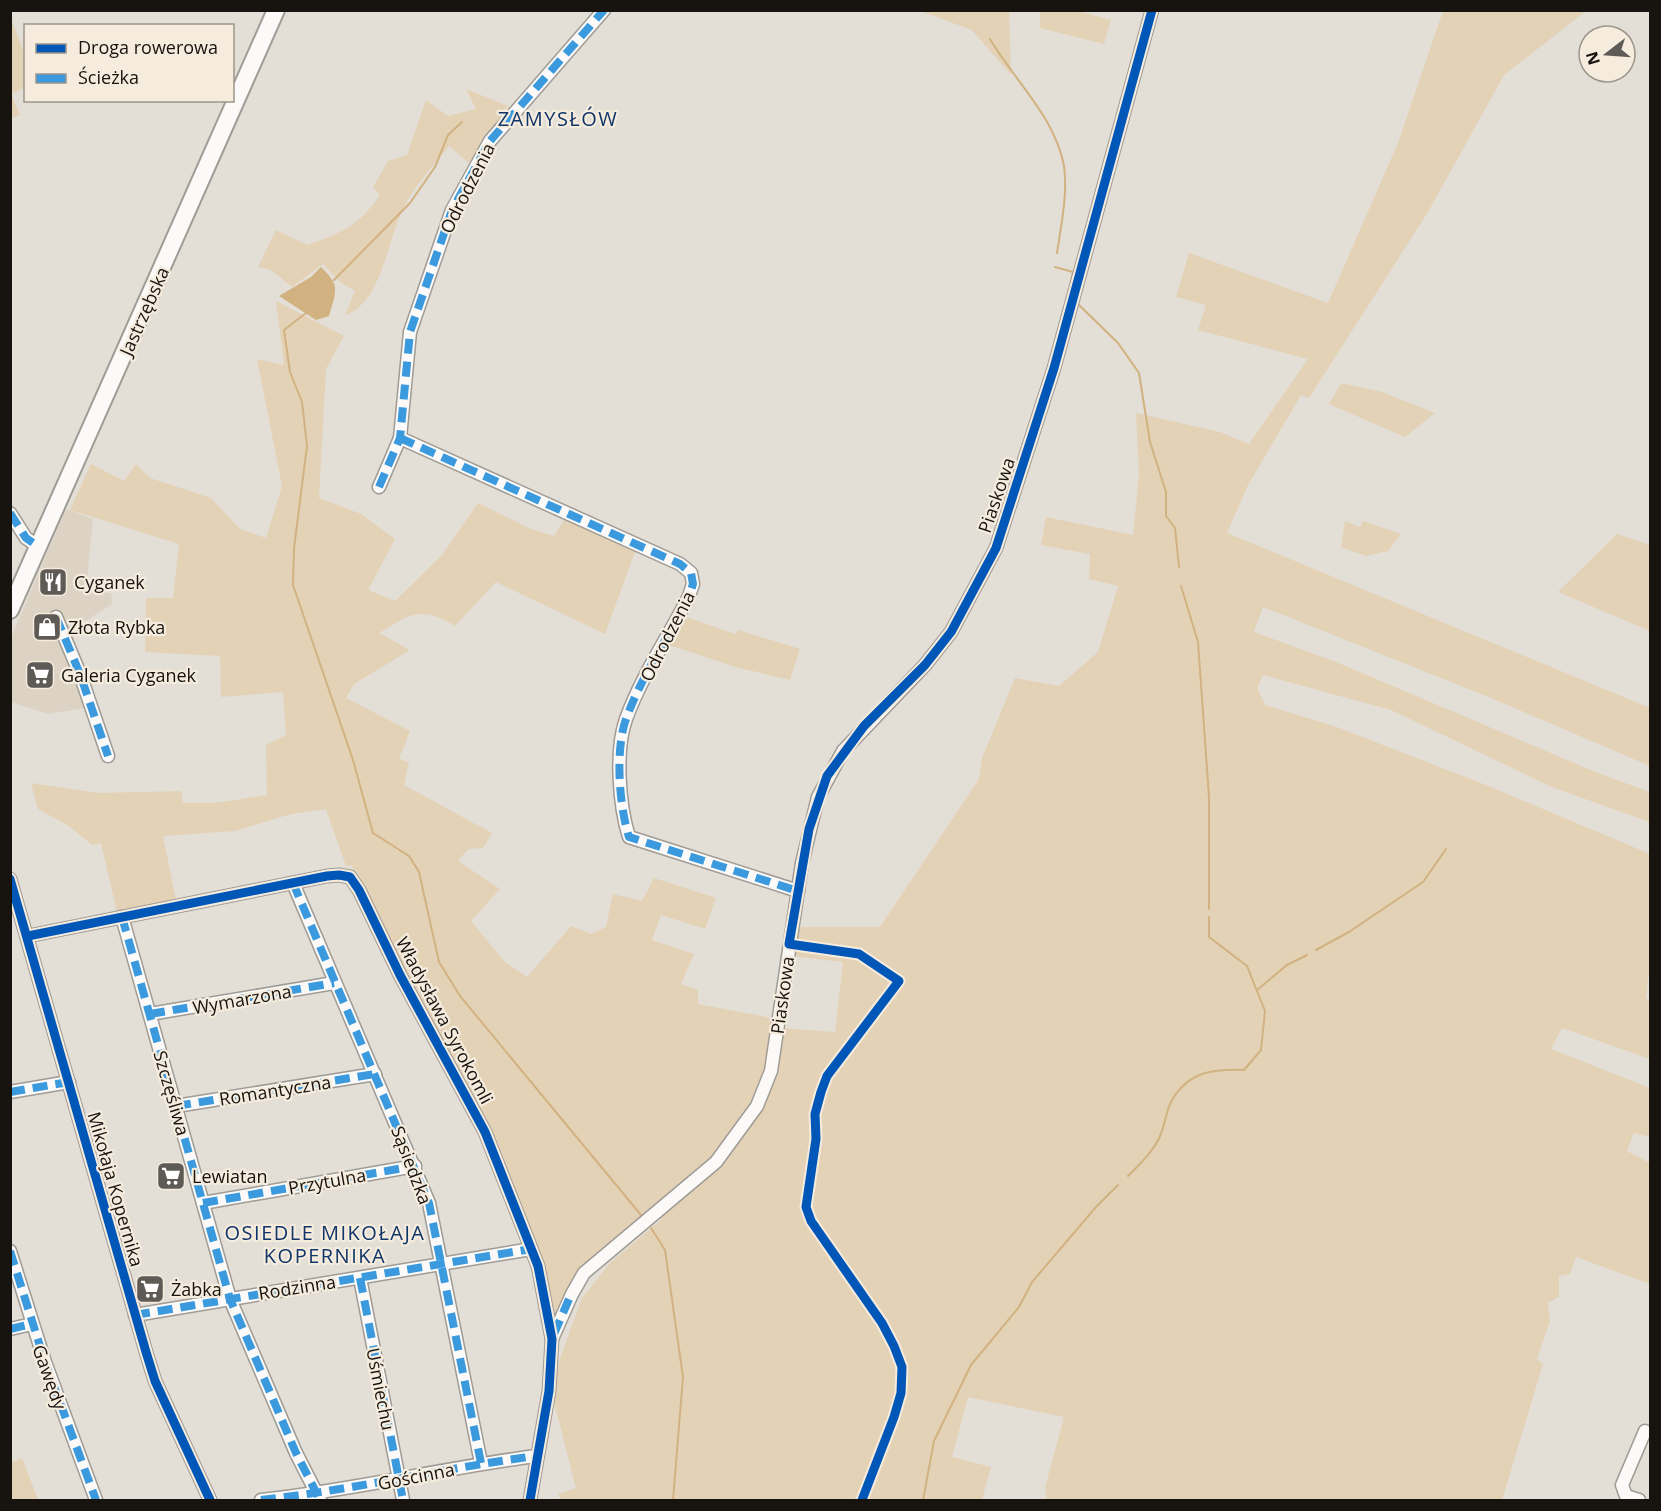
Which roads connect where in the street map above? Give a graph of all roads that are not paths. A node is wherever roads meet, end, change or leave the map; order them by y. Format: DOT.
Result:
graph roads {
  1 [pos="276,10"];
  2 [pos="604,10"];
  3 [pos="1152,10"];
  4 [pos="400,438"];
  5 [pos="379,487"];
  6 [pos="10,513"];
  7 [pos="39,547"];
  8 [pos="10,610"];
  9 [pos="56,617"];
  10 [pos="108,756"];
  11 [pos="10,879"];
  12 [pos="293,884"];
  13 [pos="798,891"];
  14 [pos="122,917"];
  15 [pos="28,936"];
  16 [pos="334,983"];
  17 [pos="150,1014"];
  18 [pos="375,1074"];
  19 [pos="69,1082"];
  20 [pos="10,1092"];
  21 [pos="176,1106"];
  22 [pos="415,1166"];
  23 [pos="203,1203"];
  24 [pos="531,1249"];
  25 [pos="10,1251"];
  26 [pos="442,1264"];
  27 [pos="360,1278"];
  28 [pos="230,1299"];
  29 [pos="569,1299"];
  30 [pos="135,1315"];
  31 [pos="32,1324"];
  32 [pos="10,1329"];
  33 [pos="552,1339"];
  34 [pos="1645,1431"];
  35 [pos="536,1456"];
  36 [pos="481,1463"];
  37 [pos="399,1480"];
  38 [pos="319,1497"];
  39 [pos="96,1500"];
  40 [pos="210,1500"];
  41 [pos="261,1500"];
  42 [pos="403,1500"];
  43 [pos="530,1500"];
  44 [pos="1639,1500"];
  1 -- 7 [label="main road, Jastrzębska"];
  2 -- 4 [label="street, Odrodzenia"];
  3 -- 13 [label="street, Piaskowa"];
  4 -- 5 [label="street, Odrodzenia"];
  4 -- 13 [label="street, Odrodzenia"];
  6 -- 7 [label="street"];
  7 -- 8 [label="main road, Jastrzębska"];
  9 -- 10 [label="street"];
  11 -- 15 [label="street, Mikołaja Kopernika"];
  12 -- 14 [label="street, Władysława Syrokomli"];
  12 -- 16 [label="street, Sąsiedzka"];
  12 -- 24 [label="street, Władysława Syrokomli"];
  13 -- 29 [label="street, Piaskowa"];
  14 -- 15 [label="street, Władysława Syrokomli"];
  14 -- 17 [label="street, Szczęśliwa"];
  15 -- 19 [label="street, Mikołaja Kopernika"];
  16 -- 17 [label="street, Wymarzona"];
  16 -- 18 [label="street, Sąsiedzka"];
  17 -- 21 [label="street, Szczęśliwa"];
  18 -- 21 [label="street, Romantyczna"];
  18 -- 22 [label="street, Sąsiedzka"];
  19 -- 20 [label="street"];
  19 -- 30 [label="street, Mikołaja Kopernika"];
  21 -- 23 [label="street, Szczęśliwa"];
  22 -- 23 [label="street, Przytulna"];
  22 -- 26 [label="street, Sąsiedzka"];
  23 -- 28 [label="street, Szczęśliwa"];
  24 -- 26 [label="street, Rodzinna"];
  24 -- 33 [label="street, Władysława Syrokomli"];
  25 -- 31 [label="street, Gawędy"];
  26 -- 27 [label="street, Rodzinna"];
  26 -- 36 [label="street, Sąsiedzka"];
  27 -- 28 [label="street, Rodzinna"];
  27 -- 37 [label="street, Uśmiechu"];
  28 -- 30 [label="street, Rodzinna"];
  28 -- 38 [label="street, Szczęśliwa"];
  29 -- 33 [label="street, Władysława Syrokomli"];
  30 -- 40 [label="street, Mikołaja Kopernika"];
  31 -- 32 [label="street"];
  31 -- 39 [label="street, Gawędy"];
  33 -- 35 [label="street, Władysława Syrokomli"];
  34 -- 44 [label="street"];
  35 -- 36 [label="street, Gościnna"];
  35 -- 43 [label="street, Władysława Syrokomli"];
  36 -- 37 [label="street, Gościnna"];
  37 -- 38 [label="street, Gościnna"];
  37 -- 42 [label="street, Uśmiechu"];
  38 -- 41 [label="street, Gościnna"];
}
